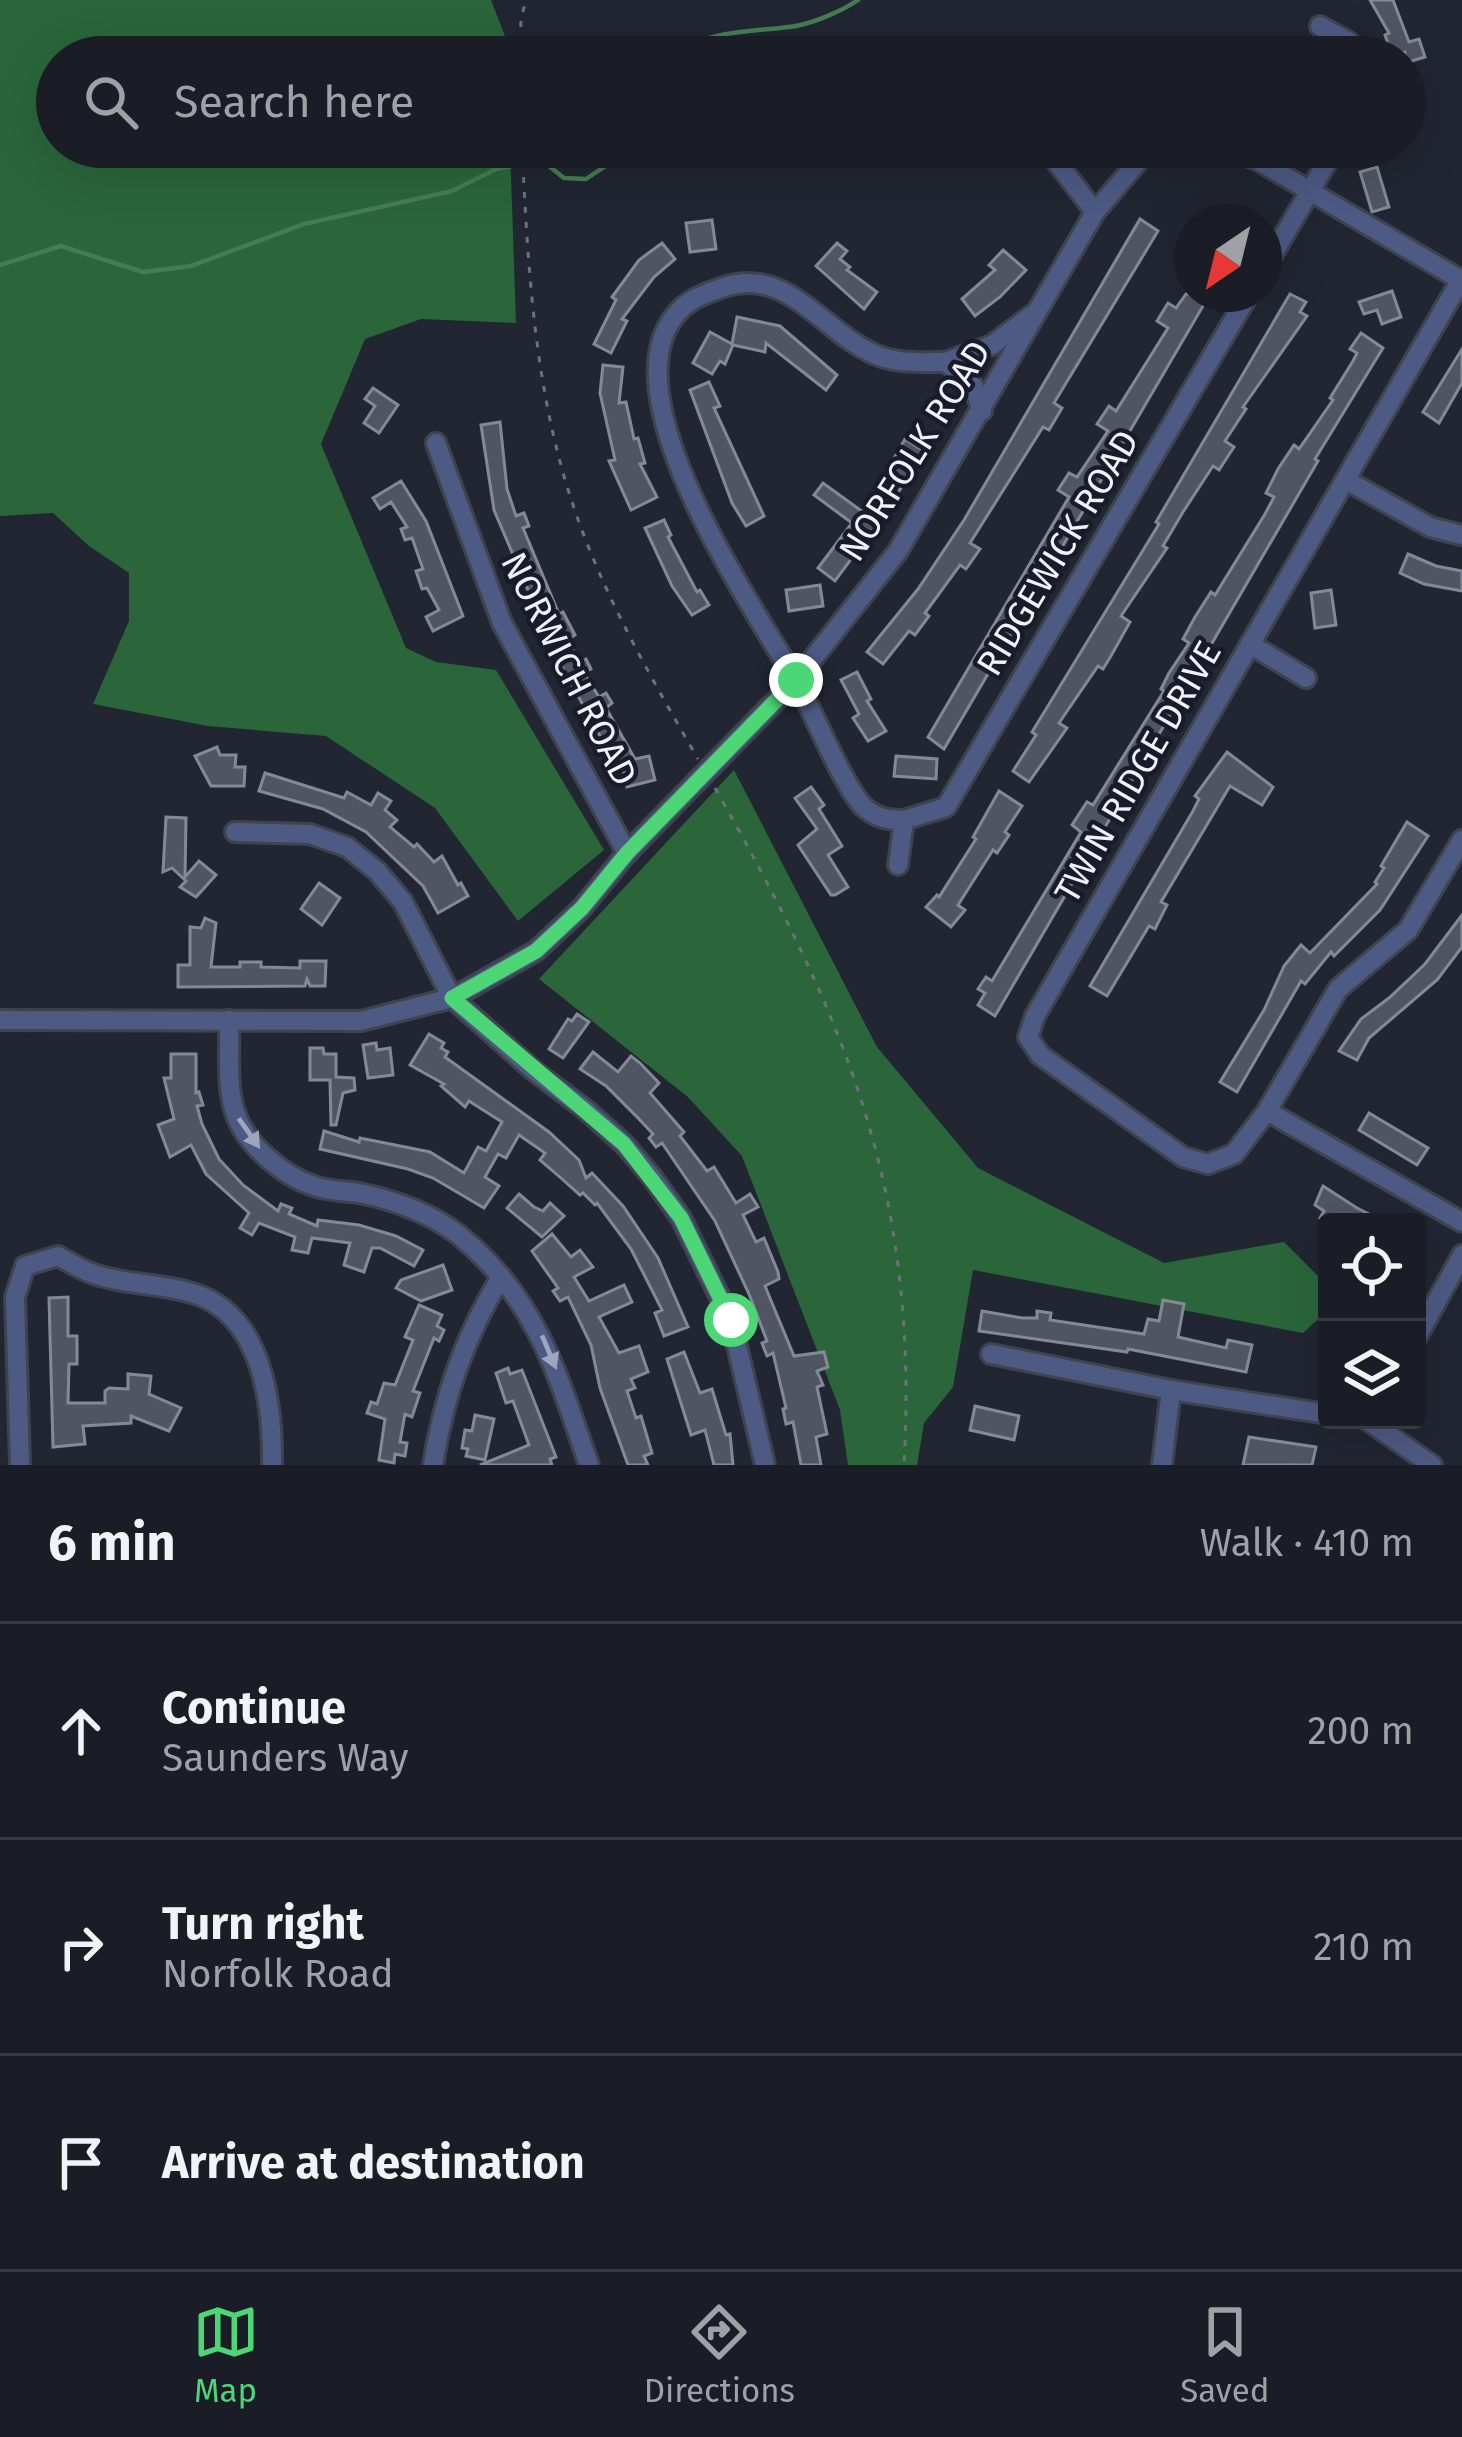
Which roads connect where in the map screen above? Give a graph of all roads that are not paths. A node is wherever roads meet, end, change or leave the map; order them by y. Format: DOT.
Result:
graph roads {
  1 [pos="1320,26"];
  2 [pos="1338,36"];
  3 [pos="1061,168"];
  4 [pos="1132,168"];
  5 [pos="1271,168"];
  6 [pos="1323,168"];
  7 [pos="1310,190"];
  8 [pos="1094,212"];
  9 [pos="1282,238"];
  10 [pos="1461,279"];
  11 [pos="1041,308"];
  12 [pos="1238,312"];
  13 [pos="946,362"];
  14 [pos="982,411"];
  15 [pos="436,443"];
  16 [pos="1346,480"];
  17 [pos="1462,535"];
  18 [pos="1250,644"];
  19 [pos="1306,678"];
  20 [pos="796,680"];
  21 [pos="904,820"];
  22 [pos="235,832"];
  23 [pos="1462,840"];
  24 [pos="627,853"];
  25 [pos="898,865"];
  26 [pos="452,998"];
  27 [pos="0,1020"];
  28 [pos="229,1021"];
  29 [pos="1267,1111"];
  30 [pos="1462,1222"];
  31 [pos="1462,1255"];
  32 [pos="501,1277"];
  33 [pos="1426,1321"];
  34 [pos="991,1354"];
  35 [pos="1172,1390"];
  36 [pos="1318,1413"];
  37 [pos="1382,1429"];
  38 [pos="20,1465"];
  39 [pos="272,1465"];
  40 [pos="433,1465"];
  41 [pos="589,1465"];
  42 [pos="765,1465"];
  43 [pos="1162,1465"];
  44 [pos="1432,1465"];
  1 -- 2 [label="street"];
  3 -- 8 [label="street"];
  4 -- 8 [label="street, NORFOLK ROAD"];
  5 -- 7 [label="street"];
  6 -- 7 [label="street"];
  7 -- 9 [label="street"];
  7 -- 10 [label="street"];
  8 -- 11 [label="street, NORFOLK ROAD"];
  10 -- 16 [label="street, TWIN RIDGE DRIVE"];
  11 -- 13 [label="street"];
  11 -- 14 [label="street, NORFOLK ROAD"];
  12 -- 21 [label="street, RIDGEWICK ROAD"];
  13 -- 14 [label="street"];
  13 -- 20 [label="street"];
  14 -- 20 [label="street, NORFOLK ROAD"];
  15 -- 24 [label="street, NORWICH ROAD"];
  16 -- 17 [label="street"];
  16 -- 18 [label="street, TWIN RIDGE DRIVE"];
  18 -- 19 [label="street"];
  18 -- 29 [label="street, TWIN RIDGE DRIVE"];
  20 -- 21 [label="street"];
  20 -- 24 [label="street, NORFOLK ROAD"];
  21 -- 25 [label="street"];
  22 -- 26 [label="street"];
  23 -- 29 [label="street"];
  24 -- 26 [label="street, NORFOLK ROAD"];
  26 -- 28 [label="street, NORFOLK ROAD"];
  26 -- 42 [label="street"];
  27 -- 28 [label="street, NORFOLK ROAD"];
  28 -- 32 [label="street, one-way"];
  29 -- 30 [label="street"];
  31 -- 33 [label="street"];
  32 -- 40 [label="street"];
  32 -- 41 [label="street, one-way"];
  34 -- 35 [label="street"];
  35 -- 36 [label="street"];
  35 -- 43 [label="street"];
  37 -- 44 [label="street"];
  38 -- 39 [label="street"];
}
